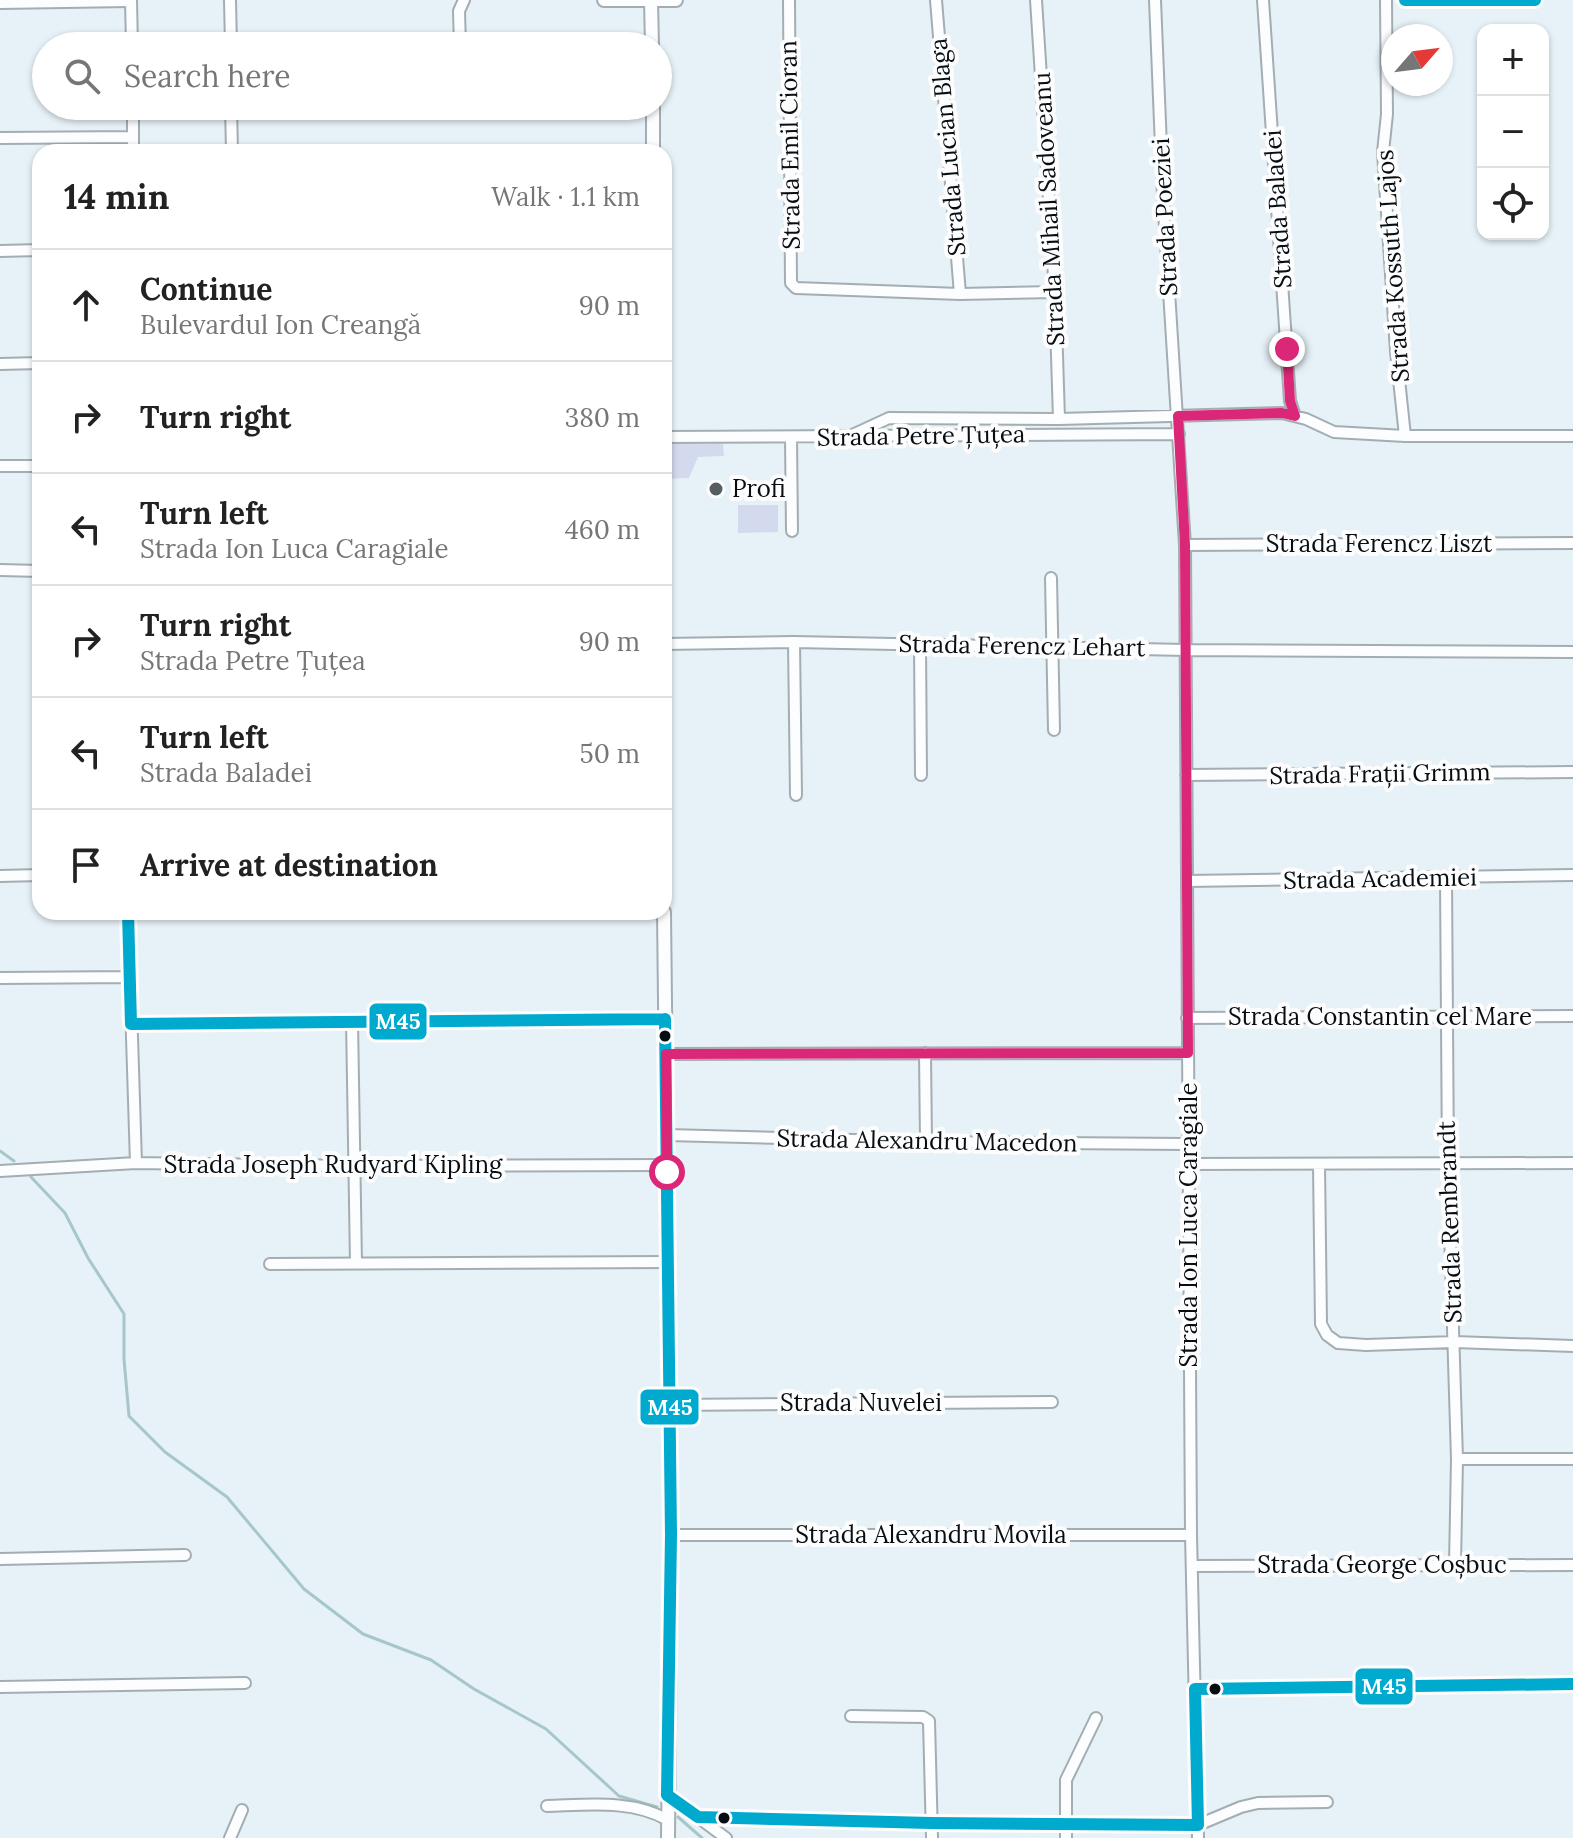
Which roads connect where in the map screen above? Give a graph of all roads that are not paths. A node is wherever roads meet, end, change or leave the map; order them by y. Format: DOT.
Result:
graph roads {
  1 [pos="107,0"];
  2 [pos="131,0"];
  3 [pos="230,0"];
  4 [pos="464,0"];
  5 [pos="604,0"];
  6 [pos="651,0"];
  7 [pos="676,0"];
  8 [pos="789,0"];
  9 [pos="936,0"];
  10 [pos="1036,0"];
  11 [pos="1155,0"];
  12 [pos="1263,0"];
  13 [pos="1386,0"];
  14 [pos="1405,0"];
  15 [pos="1497,0"];
  16 [pos="1535,0"];
  17 [pos="0,2"];
  18 [pos="132,32"];
  19 [pos="231,32"];
  20 [pos="460,32"];
  21 [pos="652,32"];
  22 [pos="133,120"];
  23 [pos="231,120"];
  24 [pos="653,120"];
  25 [pos="133,137"];
  26 [pos="0,138"];
  27 [pos="133,144"];
  28 [pos="232,144"];
  29 [pos="653,144"];
  30 [pos="32,250"];
  31 [pos="0,251"];
  32 [pos="1055,292"];
  33 [pos="960,294"];
  34 [pos="32,363"];
  35 [pos="0,364"];
  36 [pos="1178,416"];
  37 [pos="1295,416"];
  38 [pos="1054,419"];
  39 [pos="1179,434"];
  40 [pos="1048,435"];
  41 [pos="1405,436"];
  42 [pos="1573,436"];
  43 [pos="672,437"];
  44 [pos="848,437"];
  45 [pos="791,438"];
  46 [pos="0,466"];
  47 [pos="32,466"];
  48 [pos="792,531"];
  49 [pos="1573,543"];
  50 [pos="1185,545"];
  51 [pos="0,570"];
  52 [pos="32,571"];
  53 [pos="1051,578"];
  54 [pos="794,642"];
  55 [pos="672,644"];
  56 [pos="920,644"];
  57 [pos="1052,646"];
  58 [pos="1186,650"];
  59 [pos="1573,652"];
  60 [pos="1054,730"];
  61 [pos="1573,772"];
  62 [pos="921,775"];
  63 [pos="1186,775"];
  64 [pos="796,795"];
  65 [pos="32,875"];
  66 [pos="1573,875"];
  67 [pos="0,876"];
  68 [pos="1446,879"];
  69 [pos="1187,881"];
  70 [pos="128,920"];
  71 [pos="664,920"];
  72 [pos="130,977"];
  73 [pos="0,978"];
  74 [pos="1573,1016"];
  75 [pos="1447,1017"];
  76 [pos="1187,1018"];
  77 [pos="665,1019"];
  78 [pos="352,1020"];
  79 [pos="131,1024"];
  80 [pos="925,1053"];
  81 [pos="1188,1053"];
  82 [pos="666,1054"];
  83 [pos="667,1135"];
  84 [pos="926,1142"];
  85 [pos="1188,1144"];
  86 [pos="136,1163"];
  87 [pos="1573,1163"];
  88 [pos="1188,1164"];
  89 [pos="667,1165"];
  90 [pos="1319,1165"];
  91 [pos="1448,1165"];
  92 [pos="355,1166"];
  93 [pos="0,1171"];
  94 [pos="668,1262"];
  95 [pos="270,1264"];
  96 [pos="356,1264"];
  97 [pos="1454,1342"];
  98 [pos="1573,1346"];
  99 [pos="1052,1402"];
  100 [pos="669,1405"];
  101 [pos="1457,1459"];
  102 [pos="1573,1459"];
  103 [pos="671,1535"];
  104 [pos="1191,1535"];
  105 [pos="185,1555"];
  106 [pos="0,1559"];
  107 [pos="1455,1565"];
  108 [pos="1573,1565"];
  109 [pos="1192,1566"];
  110 [pos="245,1683"];
  111 [pos="1573,1684"];
  112 [pos="0,1687"];
  113 [pos="1195,1689"];
  114 [pos="851,1716"];
  115 [pos="1096,1718"];
  116 [pos="667,1795"];
  117 [pos="1327,1802"];
  118 [pos="547,1806"];
  119 [pos="242,1810"];
  120 [pos="698,1817"];
  121 [pos="668,1820"];
  122 [pos="931,1823"];
  123 [pos="1066,1823"];
  124 [pos="1198,1825"];
  125 [pos="230,1838"];
  126 [pos="668,1838"];
  127 [pos="726,1838"];
  128 [pos="932,1838"];
  129 [pos="1066,1838"];
  130 [pos="1198,1838"];
  1 -- 2 [label="street"];
  1 -- 17 [label="street"];
  2 -- 18 [label="street"];
  3 -- 19 [label="street"];
  4 -- 20 [label="street"];
  5 -- 6 [label="street"];
  6 -- 7 [label="street"];
  6 -- 21 [label="street"];
  8 -- 33 [label="street, Strada Emil Cioran"];
  9 -- 33 [label="street, Strada Lucian Blaga"];
  10 -- 32 [label="street, Strada Mihail Sadoveanu"];
  11 -- 36 [label="street, Strada Poeziei"];
  12 -- 37 [label="street, Strada Baladei"];
  13 -- 41 [label="street, Strada Kossuth Lajos"];
  14 -- 15 [label="street"];
  15 -- 16 [label="street"];
  22 -- 25 [label="street"];
  23 -- 28 [label="street"];
  24 -- 29 [label="street"];
  25 -- 26 [label="street"];
  25 -- 27 [label="street"];
  30 -- 31 [label="street"];
  32 -- 33 [label="street"];
  32 -- 38 [label="street, Strada Mihail Sadoveanu"];
  34 -- 35 [label="street"];
  36 -- 37 [label="street"];
  36 -- 38 [label="street"];
  36 -- 39 [label="street, Strada Poeziei"];
  37 -- 41 [label="street"];
  38 -- 40 [label="street, Strada Mihail Sadoveanu"];
  38 -- 44 [label="street"];
  39 -- 40 [label="street, Strada Petre Țuțea"];
  39 -- 50 [label="street, Strada Ion Luca Caragiale"];
  40 -- 44 [label="street, Strada Petre Țuțea"];
  41 -- 42 [label="street"];
  43 -- 45 [label="street, Strada Petre Țuțea"];
  44 -- 45 [label="street, Strada Petre Țuțea"];
  45 -- 48 [label="street"];
  46 -- 47 [label="street"];
  49 -- 50 [label="street, Strada Ferencz Liszt"];
  50 -- 58 [label="street, Strada Ion Luca Caragiale"];
  51 -- 52 [label="street"];
  53 -- 57 [label="street"];
  54 -- 55 [label="street, Strada Ferencz Lehart"];
  54 -- 56 [label="street, Strada Ferencz Lehart"];
  54 -- 64 [label="street"];
  56 -- 57 [label="street, Strada Ferencz Lehart"];
  56 -- 62 [label="street"];
  57 -- 58 [label="street, Strada Ferencz Lehart"];
  57 -- 60 [label="street"];
  58 -- 59 [label="street, Strada Ferencz Lehart"];
  58 -- 63 [label="street, Strada Ion Luca Caragiale"];
  61 -- 63 [label="street, Strada Frații Grimm"];
  63 -- 69 [label="street, Strada Ion Luca Caragiale"];
  65 -- 67 [label="street"];
  66 -- 68 [label="street, Strada Academiei"];
  68 -- 69 [label="street, Strada Academiei"];
  68 -- 75 [label="street, Strada Rembrandt"];
  69 -- 76 [label="street, Strada Ion Luca Caragiale"];
  70 -- 72 [label="street"];
  71 -- 77 [label="street"];
  72 -- 73 [label="street"];
  72 -- 79 [label="street"];
  74 -- 75 [label="street, Strada Constantin cel Mare"];
  75 -- 76 [label="street, Strada Constantin cel Mare"];
  75 -- 91 [label="street, Strada Rembrandt"];
  76 -- 81 [label="street, Strada Ion Luca Caragiale"];
  77 -- 78 [label="street"];
  77 -- 82 [label="street"];
  78 -- 79 [label="street"];
  78 -- 92 [label="street"];
  79 -- 86 [label="street"];
  80 -- 81 [label="street"];
  80 -- 82 [label="street"];
  80 -- 84 [label="street"];
  81 -- 85 [label="street, Strada Ion Luca Caragiale"];
  82 -- 83 [label="street"];
  83 -- 84 [label="street, Strada Alexandru Macedon"];
  83 -- 89 [label="street"];
  84 -- 85 [label="street, Strada Alexandru Macedon"];
  85 -- 88 [label="street, Strada Ion Luca Caragiale"];
  86 -- 92 [label="street, Strada Joseph Rudyard Kipling"];
  86 -- 93 [label="street, Strada Joseph Rudyard Kipling"];
  87 -- 91 [label="street"];
  88 -- 90 [label="street"];
  88 -- 104 [label="street, Strada Ion Luca Caragiale"];
  89 -- 92 [label="street, Strada Joseph Rudyard Kipling"];
  89 -- 94 [label="street"];
  90 -- 91 [label="street"];
  90 -- 97 [label="street"];
  91 -- 97 [label="street, Strada Rembrandt"];
  92 -- 96 [label="street"];
  94 -- 96 [label="street"];
  94 -- 100 [label="street"];
  95 -- 96 [label="street"];
  97 -- 98 [label="street"];
  97 -- 101 [label="street, Strada Rembrandt"];
  99 -- 100 [label="street, Strada Nuvelei"];
  100 -- 103 [label="street"];
  101 -- 102 [label="street"];
  101 -- 107 [label="street, Strada Rembrandt"];
  103 -- 104 [label="street, Strada Alexandru Movila"];
  103 -- 116 [label="street"];
  104 -- 109 [label="street, Strada Ion Luca Caragiale"];
  105 -- 106 [label="street"];
  107 -- 108 [label="street, Strada George Coșbuc"];
  107 -- 109 [label="street, Strada George Coșbuc"];
  109 -- 113 [label="street, Strada Ion Luca Caragiale"];
  110 -- 112 [label="street"];
  111 -- 113 [label="street"];
  113 -- 124 [label="street, Strada Ion Luca Caragiale"];
  114 -- 122 [label="street"];
  115 -- 123 [label="street"];
  116 -- 120 [label="street"];
  116 -- 121 [label="street"];
  117 -- 124 [label="street"];
  118 -- 121 [label="street"];
  119 -- 125 [label="street"];
  120 -- 122 [label="street"];
  120 -- 127 [label="street"];
  121 -- 126 [label="street"];
  122 -- 123 [label="street"];
  122 -- 128 [label="street"];
  123 -- 124 [label="street"];
  123 -- 129 [label="street"];
  124 -- 130 [label="street, Strada Ion Luca Caragiale"];
}
